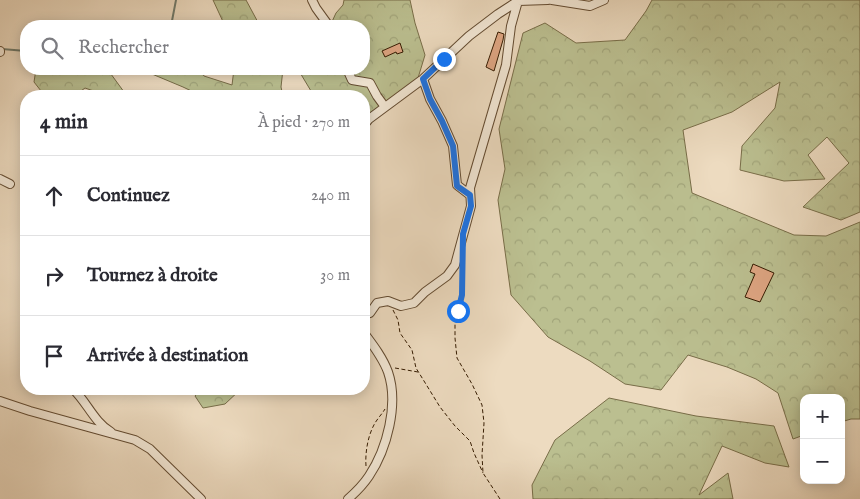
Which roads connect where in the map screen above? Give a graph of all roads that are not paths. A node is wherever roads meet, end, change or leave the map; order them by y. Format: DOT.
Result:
graph roads {
  1 [pos="312,0"];
  2 [pos="548,0"];
  3 [pos="552,0"];
  4 [pos="604,0"];
  5 [pos="518,1"];
  6 [pos="325,20"];
  7 [pos="350,75"];
  8 [pos="423,79"];
  9 [pos="385,107"];
  10 [pos="370,118"];
  11 [pos="0,179"];
  12 [pos="10,184"];
  13 [pos="470,195"];
  14 [pos="370,313"];
  15 [pos="370,342"];
  16 [pos="79,395"];
  17 [pos="0,401"];
  18 [pos="115,435"];
  19 [pos="201,499"];
  20 [pos="348,499"];
  1 -- 6 [label="street"];
  2 -- 5 [label="street"];
  3 -- 4 [label="street"];
  5 -- 8 [label="street"];
  5 -- 13 [label="street"];
  7 -- 9 [label="street"];
  8 -- 9 [label="street"];
  8 -- 13 [label="street"];
  9 -- 10 [label="street"];
  11 -- 12 [label="street"];
  13 -- 14 [label="street"];
  15 -- 20 [label="street"];
  16 -- 18 [label="street"];
  17 -- 18 [label="street"];
  18 -- 19 [label="street"];
}
